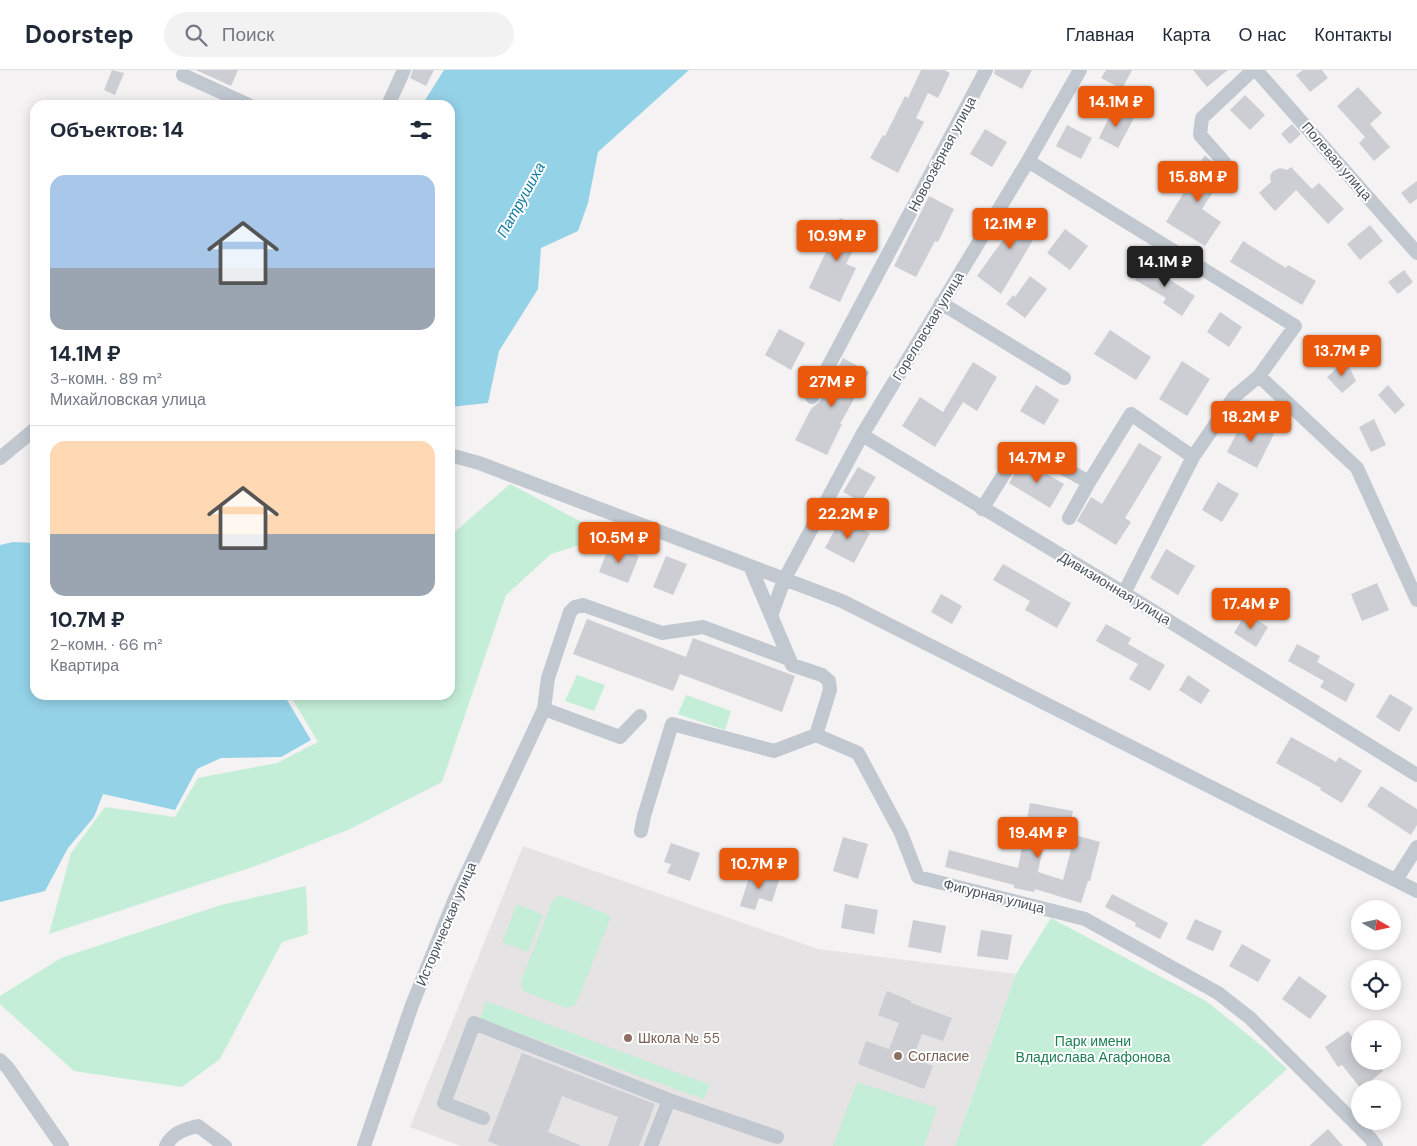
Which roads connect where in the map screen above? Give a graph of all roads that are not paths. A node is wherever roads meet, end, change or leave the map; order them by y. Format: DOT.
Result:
graph roads {
  1 [pos="404,70"];
  2 [pos="986,70"];
  3 [pos="1080,70"];
  4 [pos="1254,70"];
  5 [pos="183,75"];
  6 [pos="238,100"];
  7 [pos="390,100"];
  8 [pos="1028,161"];
  9 [pos="1224,162"];
  10 [pos="1417,253"];
  11 [pos="941,304"];
  12 [pos="1259,376"];
  13 [pos="1064,378"];
  14 [pos="812,396"];
  15 [pos="30,433"];
  16 [pos="862,436"];
  17 [pos="455,456"];
  18 [pos="1193,457"];
  19 [pos="0,458"];
  20 [pos="1089,482"];
  21 [pos="982,508"];
  22 [pos="1069,518"];
  23 [pos="750,566"];
  24 [pos="784,580"];
  25 [pos="1124,593"];
  26 [pos="1417,600"];
  27 [pos="772,613"];
  28 [pos="789,659"];
  29 [pos="544,709"];
  30 [pos="640,716"];
  31 [pos="816,735"];
  32 [pos="1417,775"];
  33 [pos="641,831"];
  34 [pos="1417,847"];
  35 [pos="1396,880"];
  36 [pos="1417,890"];
  37 [pos="0,1060"];
  38 [pos="669,1100"];
  39 [pos="483,1118"];
  40 [pos="777,1137"];
  41 [pos="62,1146"];
  42 [pos="166,1146"];
  43 [pos="225,1146"];
  44 [pos="364,1146"];
  45 [pos="652,1146"];
  46 [pos="1376,1146"];
  1 -- 7 [label="street"];
  2 -- 14 [label="street, Новоозёрная улица"];
  3 -- 8 [label="street, Гореловская улица"];
  4 -- 9 [label="street"];
  4 -- 10 [label="street, Полевая улица"];
  5 -- 6 [label="street"];
  8 -- 11 [label="street, Гореловская улица"];
  8 -- 12 [label="street"];
  11 -- 13 [label="street"];
  11 -- 16 [label="street, Гореловская улица"];
  12 -- 18 [label="street"];
  12 -- 26 [label="street"];
  15 -- 19 [label="street"];
  16 -- 21 [label="street, Дивизионная улица"];
  16 -- 24 [label="street, Гореловская улица"];
  17 -- 23 [label="street"];
  18 -- 20 [label="street"];
  18 -- 25 [label="street"];
  20 -- 21 [label="street"];
  20 -- 22 [label="street"];
  21 -- 25 [label="street, Дивизионная улица"];
  23 -- 24 [label="street"];
  23 -- 27 [label="street"];
  24 -- 27 [label="street, Гореловская улица"];
  24 -- 35 [label="street"];
  25 -- 32 [label="street, Дивизионная улица"];
  27 -- 28 [label="street"];
  28 -- 29 [label="street, Историческая улица"];
  28 -- 31 [label="street"];
  29 -- 30 [label="street"];
  29 -- 44 [label="street, Историческая улица"];
  31 -- 33 [label="street"];
  31 -- 46 [label="street, Фигурная улица"];
  34 -- 35 [label="street"];
  35 -- 36 [label="street"];
  37 -- 41 [label="street"];
  38 -- 39 [label="street"];
  38 -- 40 [label="street"];
  38 -- 45 [label="street"];
  42 -- 43 [label="street"];
}
